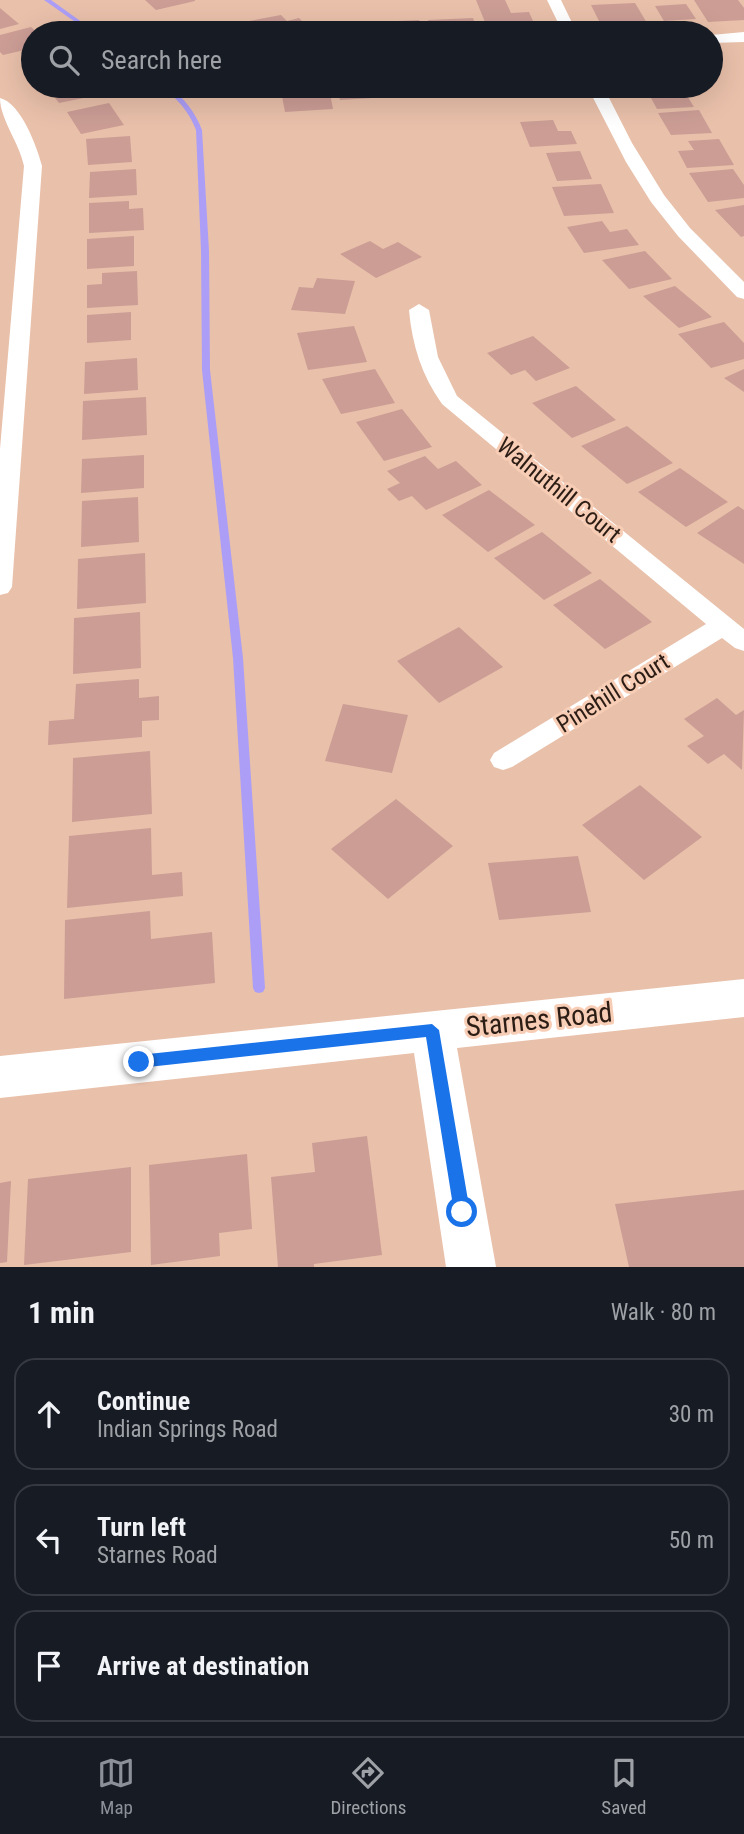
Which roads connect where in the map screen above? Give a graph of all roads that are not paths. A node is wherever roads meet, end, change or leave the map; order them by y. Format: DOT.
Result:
graph roads {
  1 [pos="554,0"];
  2 [pos="564,21"];
  3 [pos="744,37"];
  4 [pos="723,38"];
  5 [pos="601,98"];
  6 [pos="0,103"];
  7 [pos="744,293"];
  8 [pos="419,310"];
  9 [pos="0,587"];
  10 [pos="724,625"];
  11 [pos="744,642"];
  12 [pos="503,760"];
  13 [pos="744,998"];
  14 [pos="432,1030"];
  15 [pos="0,1077"];
  16 [pos="471,1267"];
  1 -- 2 [label="street"];
  3 -- 4 [label="street"];
  5 -- 7 [label="street"];
  6 -- 9 [label="street"];
  8 -- 10 [label="street, Walnuthill Court"];
  10 -- 11 [label="street, Walnuthill Court"];
  10 -- 12 [label="street, Pinehill Court"];
  13 -- 14 [label="main road, Starnes Road"];
  14 -- 15 [label="main road, Starnes Road"];
  14 -- 16 [label="main road"];
}
